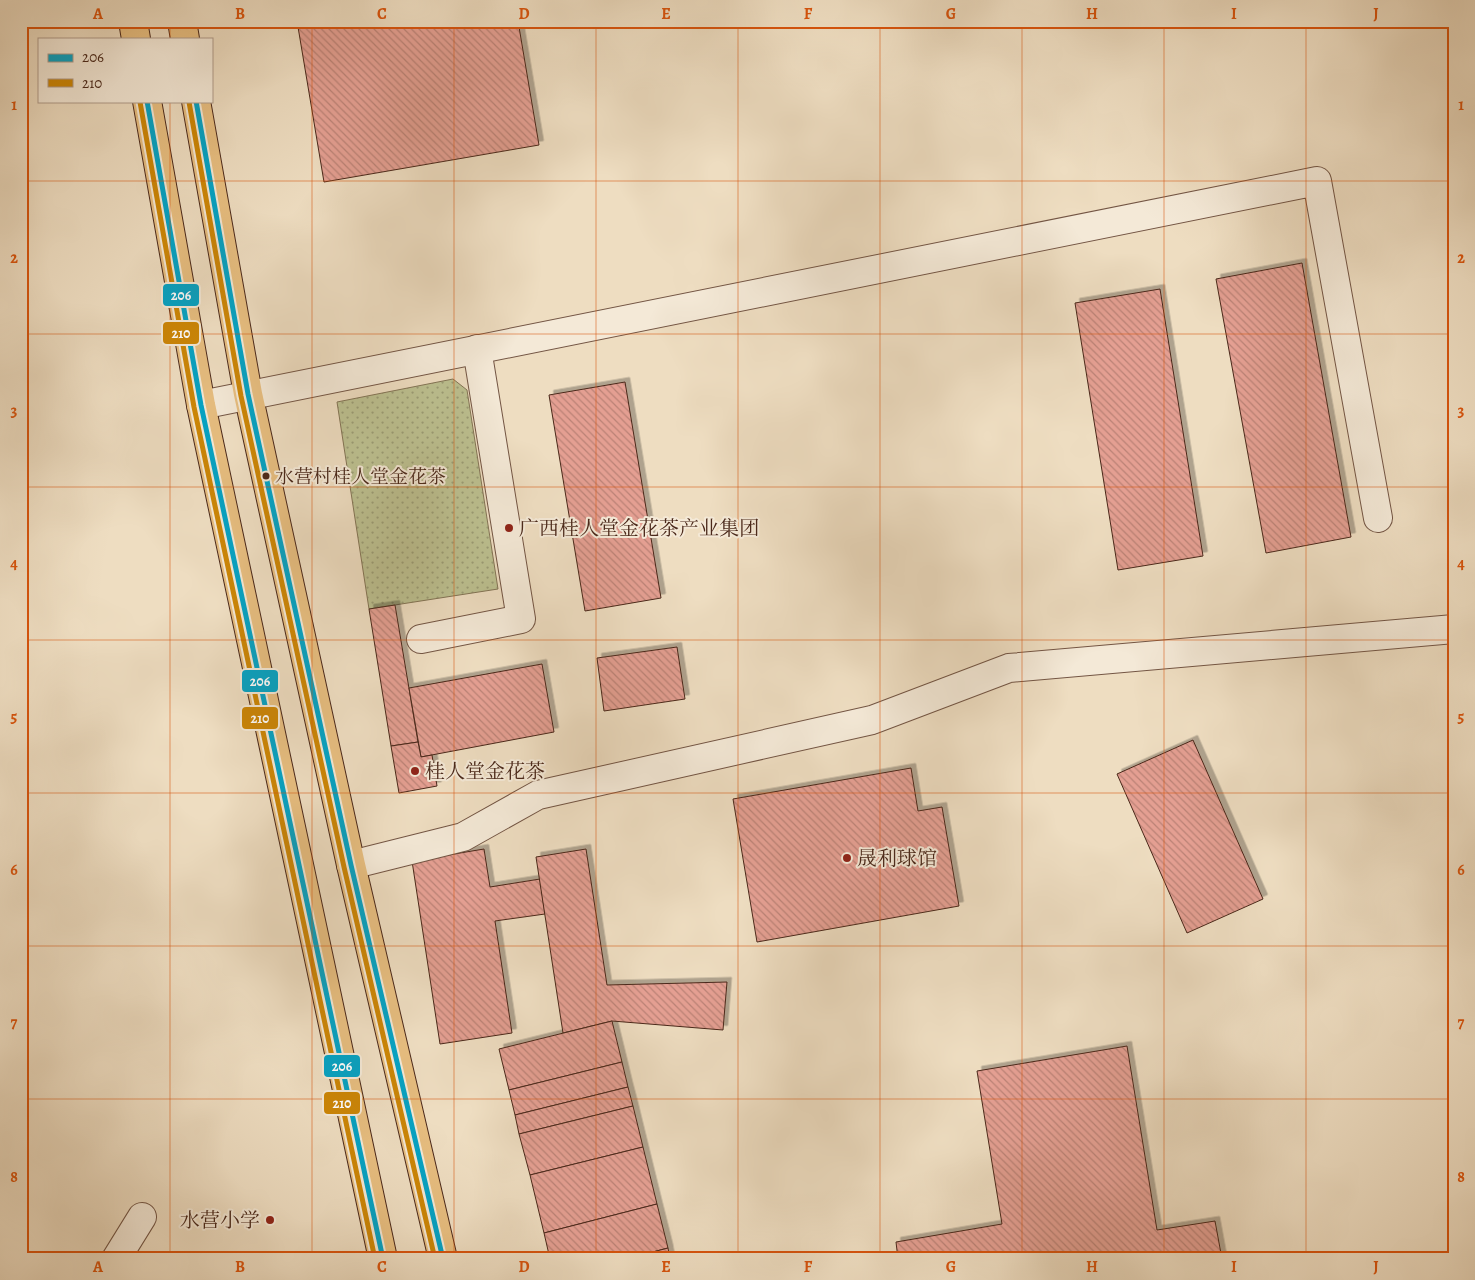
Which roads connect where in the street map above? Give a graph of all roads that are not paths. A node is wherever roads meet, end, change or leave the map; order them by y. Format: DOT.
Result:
graph roads {
  1 [pos="147,102"];
  2 [pos="196,102"];
  3 [pos="477,349"];
  4 [pos="248,394"];
  5 [pos="201,405"];
  6 [pos="1378,518"];
  7 [pos="1454,629"];
  8 [pos="421,639"];
  9 [pos="351,865"];
  10 [pos="142,1217"];
  11 [pos="116,1259"];
  12 [pos="383,1259"];
  13 [pos="443,1259"];
  1 -- 5 [label="main road"];
  2 -- 4 [label="main road"];
  3 -- 4 [label="street"];
  3 -- 6 [label="street"];
  3 -- 8 [label="street"];
  4 -- 5 [label="street"];
  4 -- 9 [label="main road"];
  5 -- 12 [label="main road"];
  7 -- 9 [label="street"];
  9 -- 13 [label="main road"];
  10 -- 11 [label="street"];
}
